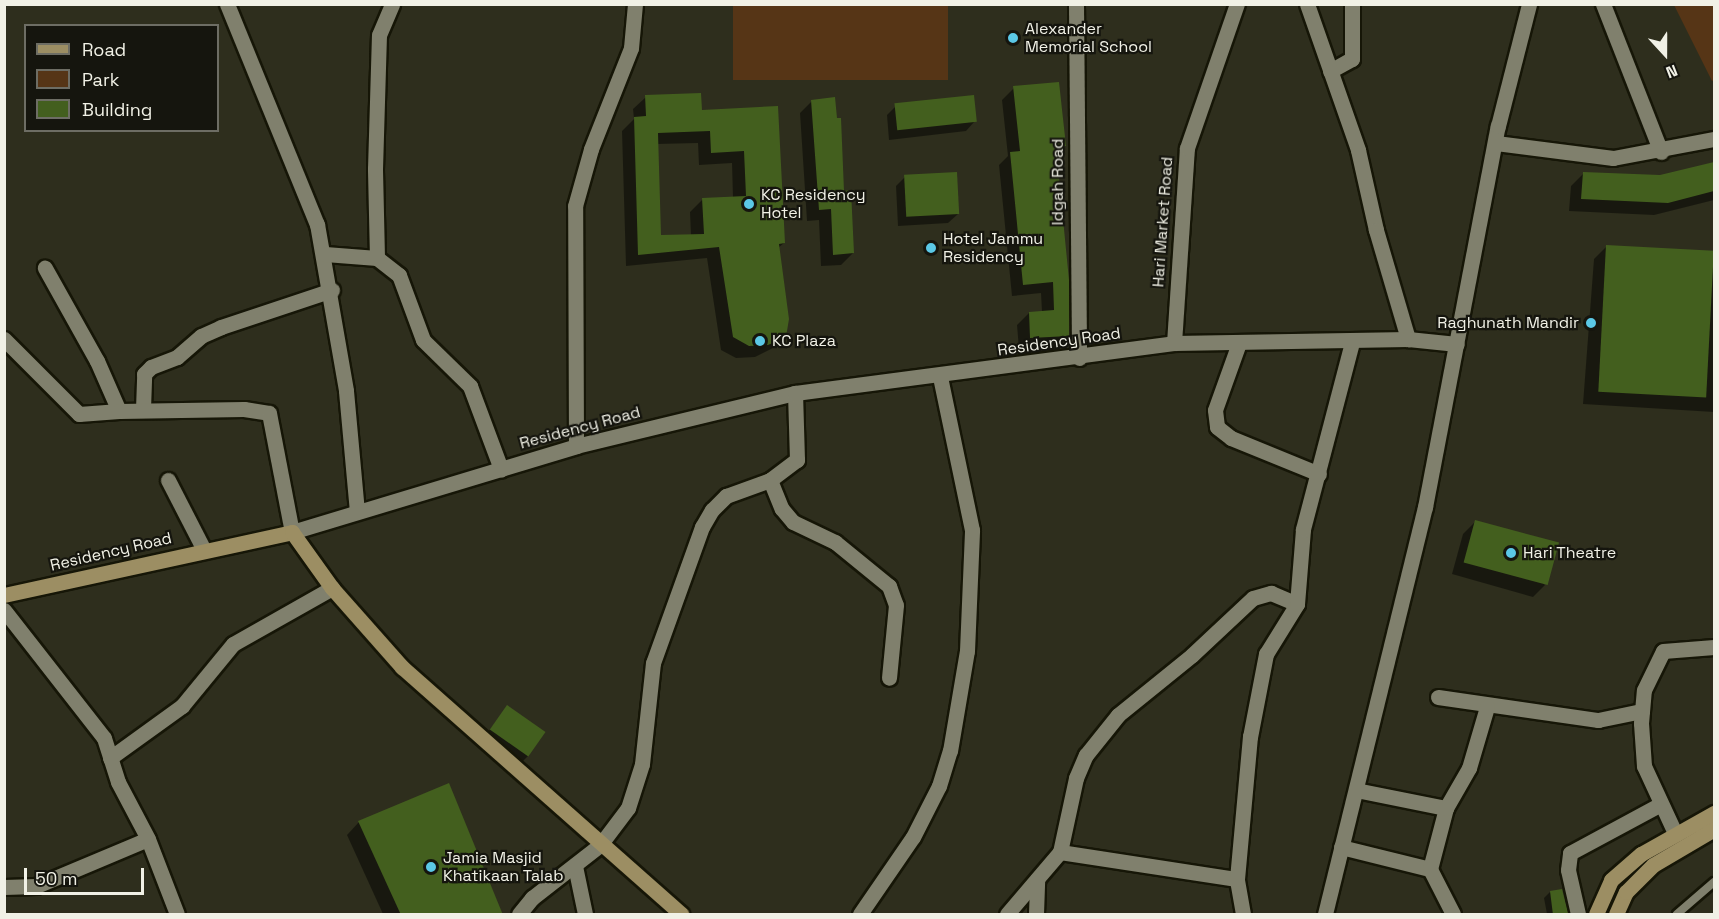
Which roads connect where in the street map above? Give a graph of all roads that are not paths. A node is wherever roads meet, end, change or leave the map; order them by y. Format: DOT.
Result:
graph roads {
  1 [pos="227,4"];
  2 [pos="392,4"];
  3 [pos="635,4"];
  4 [pos="1076,4"];
  5 [pos="1237,4"];
  6 [pos="1307,4"];
  7 [pos="1352,4"];
  8 [pos="1528,4"];
  9 [pos="1603,4"];
  10 [pos="1330,71"];
  11 [pos="1714,139"];
  12 [pos="1496,143"];
  13 [pos="1660,152"];
  14 [pos="325,254"];
  15 [pos="377,258"];
  16 [pos="45,268"];
  17 [pos="332,290"];
  18 [pos="4,339"];
  19 [pos="1408,339"];
  20 [pos="1352,342"];
  21 [pos="1174,343"];
  22 [pos="1239,343"];
  23 [pos="1457,344"];
  24 [pos="1079,358"];
  25 [pos="940,377"];
  26 [pos="795,393"];
  27 [pos="143,409"];
  28 [pos="119,411"];
  29 [pos="576,446"];
  30 [pos="501,469"];
  31 [pos="1318,474"];
  32 [pos="168,480"];
  33 [pos="770,480"];
  34 [pos="357,511"];
  35 [pos="292,532"];
  36 [pos="204,550"];
  37 [pos="332,588"];
  38 [pos="4,596"];
  39 [pos="1297,604"];
  40 [pos="4,610"];
  41 [pos="1714,647"];
  42 [pos="890,678"];
  43 [pos="1438,697"];
  44 [pos="1487,707"];
  45 [pos="1642,711"];
  46 [pos="110,758"];
  47 [pos="1356,790"];
  48 [pos="1661,804"];
  49 [pos="1446,808"];
  50 [pos="1714,813"];
  51 [pos="1714,829"];
  52 [pos="1674,833"];
  53 [pos="148,839"];
  54 [pos="600,846"];
  55 [pos="1341,847"];
  56 [pos="1060,852"];
  57 [pos="575,866"];
  58 [pos="1430,869"];
  59 [pos="1038,879"];
  60 [pos="1237,879"];
  61 [pos="1714,882"];
  62 [pos="4,887"];
  63 [pos="177,915"];
  64 [pos="519,915"];
  65 [pos="585,915"];
  66 [pos="681,915"];
  67 [pos="860,915"];
  68 [pos="1007,915"];
  69 [pos="1036,915"];
  70 [pos="1243,915"];
  71 [pos="1325,915"];
  72 [pos="1453,915"];
  73 [pos="1578,915"];
  74 [pos="1596,915"];
  75 [pos="1616,915"];
  76 [pos="1677,915"];
  1 -- 14 [label="street"];
  2 -- 15 [label="street"];
  3 -- 29 [label="street"];
  4 -- 24 [label="street, Idgah Road"];
  5 -- 21 [label="street, Hari Market Road"];
  6 -- 10 [label="street"];
  7 -- 10 [label="street"];
  8 -- 12 [label="street"];
  9 -- 13 [label="street"];
  10 -- 19 [label="street"];
  11 -- 13 [label="street"];
  12 -- 13 [label="street"];
  12 -- 23 [label="street"];
  14 -- 15 [label="street"];
  14 -- 17 [label="street"];
  15 -- 30 [label="street"];
  16 -- 28 [label="street"];
  17 -- 27 [label="street"];
  17 -- 34 [label="street"];
  18 -- 28 [label="street"];
  19 -- 20 [label="street, Residency Road"];
  19 -- 23 [label="street, Residency Road"];
  20 -- 22 [label="street, Residency Road"];
  20 -- 31 [label="street"];
  21 -- 22 [label="street, Residency Road"];
  21 -- 24 [label="street, Residency Road"];
  22 -- 31 [label="street"];
  23 -- 47 [label="street"];
  24 -- 25 [label="street, Residency Road"];
  25 -- 26 [label="street, Residency Road"];
  25 -- 67 [label="street"];
  26 -- 29 [label="street, Residency Road"];
  26 -- 33 [label="street"];
  27 -- 28 [label="street"];
  27 -- 35 [label="street"];
  29 -- 30 [label="street, Residency Road"];
  30 -- 34 [label="street, Residency Road"];
  31 -- 39 [label="street"];
  32 -- 36 [label="street"];
  33 -- 42 [label="street"];
  33 -- 54 [label="street"];
  34 -- 35 [label="street, Residency Road"];
  35 -- 36 [label="main road, Residency Road"];
  35 -- 37 [label="main road"];
  36 -- 38 [label="main road, Residency Road"];
  37 -- 46 [label="street"];
  37 -- 54 [label="main road"];
  39 -- 56 [label="street"];
  39 -- 60 [label="street"];
  40 -- 46 [label="street"];
  41 -- 45 [label="street"];
  43 -- 44 [label="street"];
  44 -- 45 [label="street"];
  44 -- 49 [label="street"];
  45 -- 48 [label="street"];
  46 -- 53 [label="street"];
  47 -- 49 [label="street"];
  47 -- 55 [label="street"];
  48 -- 52 [label="street"];
  48 -- 73 [label="street"];
  49 -- 58 [label="street"];
  50 -- 52 [label="main road"];
  51 -- 75 [label="main road"];
  52 -- 74 [label="main road"];
  53 -- 62 [label="street"];
  53 -- 63 [label="street"];
  54 -- 57 [label="street"];
  54 -- 66 [label="main road"];
  55 -- 58 [label="street"];
  55 -- 71 [label="street"];
  56 -- 59 [label="street"];
  56 -- 60 [label="street"];
  57 -- 64 [label="street"];
  57 -- 65 [label="street"];
  58 -- 72 [label="street"];
  59 -- 68 [label="street"];
  59 -- 69 [label="street"];
  60 -- 70 [label="street"];
  61 -- 76 [label="lane"];
}
